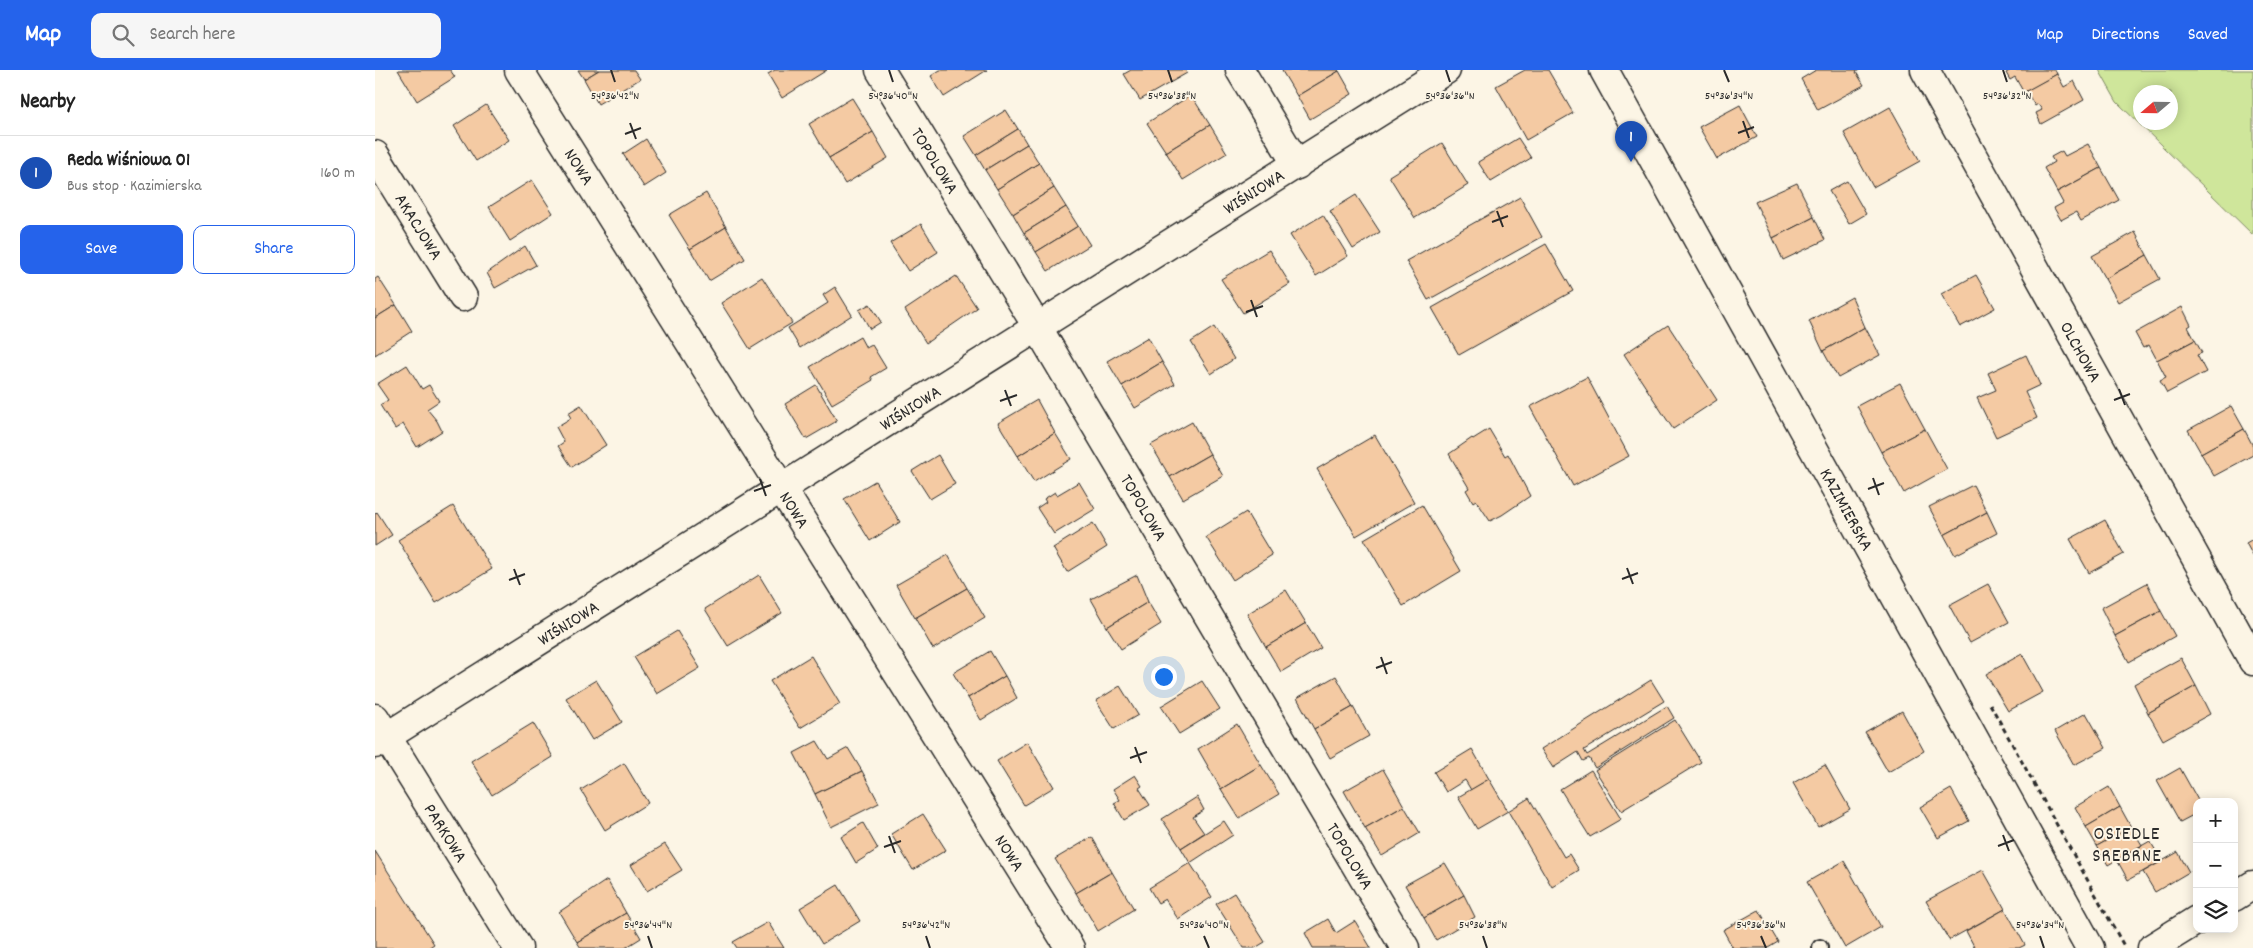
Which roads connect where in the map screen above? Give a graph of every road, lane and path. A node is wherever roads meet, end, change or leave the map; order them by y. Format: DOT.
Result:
graph roads {
  1 [pos="519,70"];
  2 [pos="880,70"];
  3 [pos="1240,70"];
  4 [pos="1446,70"];
  5 [pos="1605,70"];
  6 [pos="1925,70"];
  7 [pos="375,155"];
  8 [pos="1297,165"];
  9 [pos="463,297"];
  10 [pos="1038,328"];
  11 [pos="783,489"];
  12 [pos="2253,662"];
  13 [pos="379,733"];
  14 [pos="2253,885"];
  15 [pos="2238,894"];
  16 [pos="2099,900"];
  17 [pos="2193,923"];
  18 [pos="518,948"];
  19 [pos="1070,948"];
  20 [pos="1405,948"];
  21 [pos="2090,948"];
  22 [pos="2125,948"];
  23 [pos="2153,948"];
  1 -- 11 [label="street, NOWA"];
  2 -- 10 [label="street, TOPOLOWA"];
  3 -- 8 [label="street"];
  4 -- 8 [label="street, WIŚNIOWA"];
  5 -- 21 [label="street, KAZIMIERSKA"];
  6 -- 12 [label="street, OLCHOWA"];
  7 -- 9 [label="street, AKACJOWA"];
  8 -- 10 [label="street, WIŚNIOWA"];
  10 -- 11 [label="street, WIŚNIOWA"];
  10 -- 20 [label="street, TOPOLOWA"];
  11 -- 13 [label="street, WIŚNIOWA"];
  11 -- 19 [label="street, NOWA"];
  13 -- 18 [label="street, PARKOWA"];
  14 -- 15 [label="street"];
  16 -- 22 [label="path"];
  17 -- 23 [label="street"];
}
